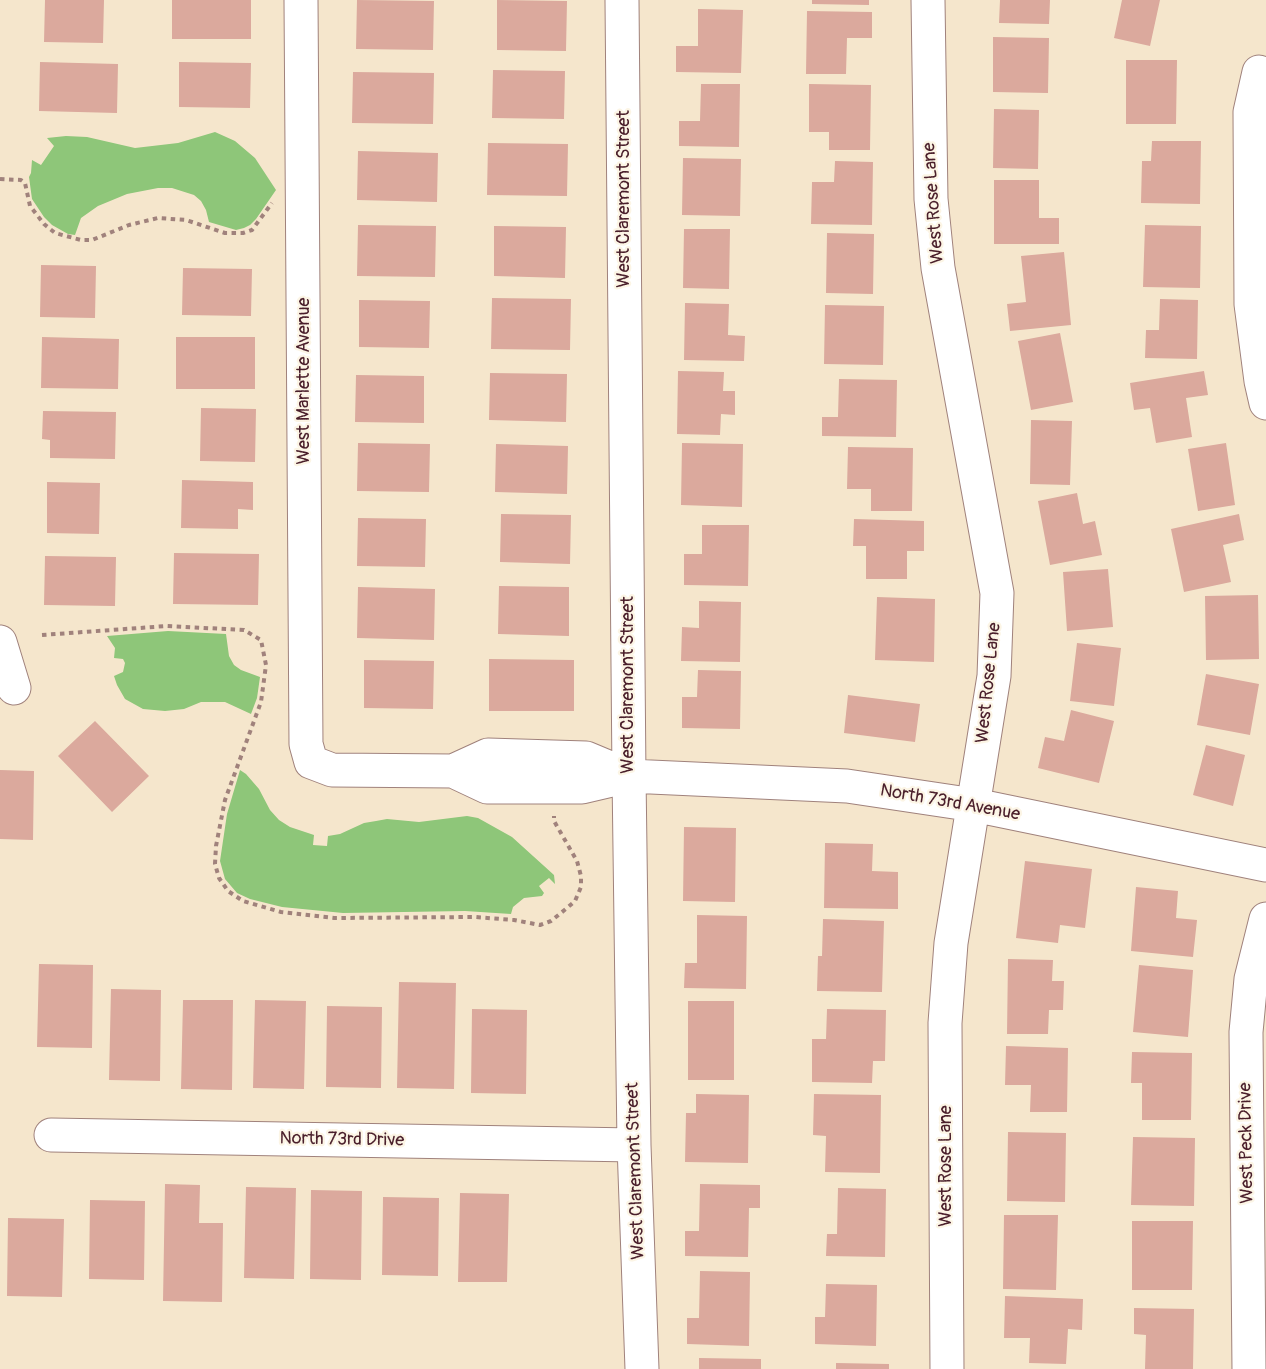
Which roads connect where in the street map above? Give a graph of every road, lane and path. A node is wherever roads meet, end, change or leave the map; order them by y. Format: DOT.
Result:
graph roads {
  1 [pos="302,0"];
  2 [pos="622,0"];
  3 [pos="928,0"];
  4 [pos="1256,65"];
  5 [pos="0,179"];
  6 [pos="273,200"];
  7 [pos="1264,388"];
  8 [pos="42,634"];
  9 [pos="0,642"];
  10 [pos="14,688"];
  11 [pos="311,762"];
  12 [pos="629,776"];
  13 [pos="974,805"];
  14 [pos="553,810"];
  15 [pos="1266,865"];
  16 [pos="1266,919"];
  17 [pos="51,1134"];
  18 [pos="634,1145"];
  19 [pos="642,1369"];
  20 [pos="947,1369"];
  21 [pos="1249,1369"];
  1 -- 11 [label="street, West Marlette Avenue"];
  2 -- 12 [label="street, West Claremont Street"];
  3 -- 13 [label="street, West Rose Lane"];
  4 -- 7 [label="street"];
  5 -- 6 [label="path"];
  8 -- 14 [label="path"];
  9 -- 10 [label="street"];
  11 -- 12 [label="street, North 73rd Avenue"];
  12 -- 13 [label="street, North 73rd Avenue"];
  12 -- 18 [label="street, West Claremont Street"];
  13 -- 15 [label="street, North 73rd Avenue"];
  13 -- 20 [label="street, West Rose Lane"];
  16 -- 21 [label="street, West Peck Drive"];
  17 -- 18 [label="street, North 73rd Drive"];
  18 -- 19 [label="street, West Claremont Street"];
}
